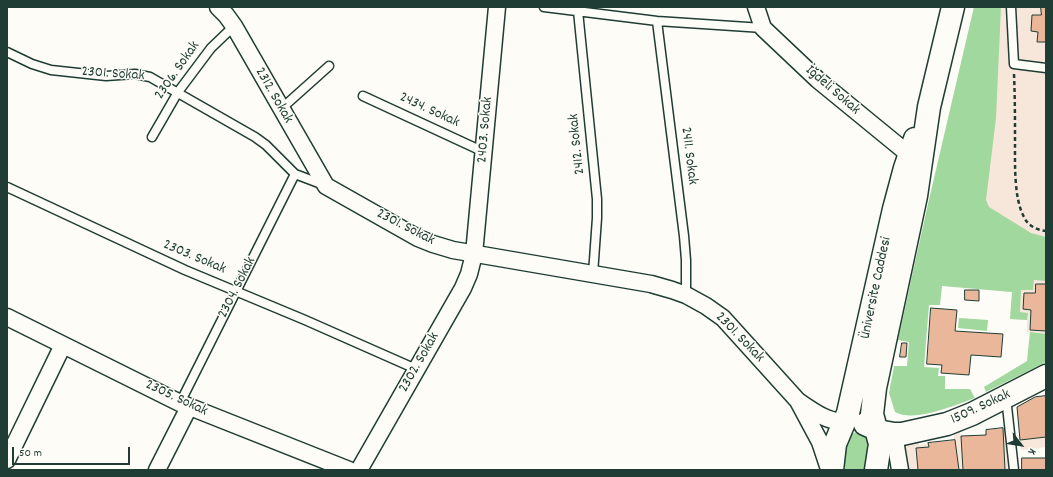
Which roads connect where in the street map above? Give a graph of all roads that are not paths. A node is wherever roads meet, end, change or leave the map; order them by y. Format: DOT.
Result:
graph roads {
  1 [pos="497,7"];
  2 [pos="544,7"];
  3 [pos="756,7"];
  4 [pos="953,7"];
  5 [pos="1011,7"];
  6 [pos="578,11"];
  7 [pos="228,14"];
  8 [pos="657,21"];
  9 [pos="763,28"];
  10 [pos="7,52"];
  11 [pos="329,66"];
  12 [pos="1046,68"];
  13 [pos="178,92"];
  14 [pos="363,96"];
  15 [pos="281,109"];
  16 [pos="152,137"];
  17 [pos="484,152"];
  18 [pos="916,159"];
  19 [pos="295,174"];
  20 [pos="326,186"];
  21 [pos="7,187"];
  22 [pos="474,254"];
  23 [pos="593,274"];
  24 [pos="236,291"];
  25 [pos="686,295"];
  26 [pos="7,317"];
  27 [pos="63,345"];
  28 [pos="416,369"];
  29 [pos="1046,376"];
  30 [pos="1006,396"];
  31 [pos="798,401"];
  32 [pos="185,405"];
  33 [pos="845,422"];
  34 [pos="894,434"];
  35 [pos="7,460"];
  36 [pos="877,464"];
  37 [pos="157,470"];
  38 [pos="349,470"];
  39 [pos="359,470"];
  40 [pos="831,470"];
  41 [pos="900,470"];
  42 [pos="1014,470"];
  1 -- 17 [label="street, 2403. Sokak"];
  2 -- 6 [label="lane"];
  3 -- 9 [label="street, İğdeli Sokak"];
  4 -- 18 [label="main road, Üniversite Caddesi"];
  5 -- 12 [label="lane"];
  6 -- 8 [label="lane"];
  6 -- 23 [label="lane, 2412. Sokak"];
  7 -- 13 [label="lane, 2306. Sokak"];
  7 -- 15 [label="street, 2312. Sokak"];
  8 -- 9 [label="lane"];
  8 -- 25 [label="lane, 2411. Sokak"];
  9 -- 18 [label="street, İğdeli Sokak"];
  10 -- 13 [label="lane, 2301. Sokak"];
  11 -- 15 [label="lane"];
  13 -- 16 [label="lane, 2306. Sokak"];
  13 -- 19 [label="lane, 2301. Sokak"];
  14 -- 17 [label="lane, 2434. Sokak"];
  15 -- 20 [label="street, 2312. Sokak"];
  17 -- 22 [label="street, 2403. Sokak"];
  18 -- 33 [label="main road, Üniversite Caddesi"];
  18 -- 34 [label="main road, Üniversite Caddesi"];
  19 -- 20 [label="lane, 2301. Sokak"];
  19 -- 24 [label="lane, 2304. Sokak"];
  20 -- 22 [label="street, 2301. Sokak"];
  21 -- 24 [label="lane, 2303. Sokak"];
  22 -- 23 [label="street, 2301. Sokak"];
  22 -- 28 [label="street, 2302. Sokak"];
  23 -- 25 [label="street, 2301. Sokak"];
  24 -- 28 [label="lane, 2303. Sokak"];
  24 -- 32 [label="lane, 2304. Sokak"];
  25 -- 31 [label="street, 2301. Sokak"];
  26 -- 27 [label="street, 2305. Sokak"];
  27 -- 32 [label="street, 2305. Sokak"];
  27 -- 35 [label="street"];
  28 -- 39 [label="street, 2302. Sokak"];
  29 -- 30 [label="main road, 1509. Sokak"];
  30 -- 34 [label="main road, 1509. Sokak"];
  30 -- 42 [label="lane"];
  31 -- 33 [label="street, 2301. Sokak"];
  31 -- 40 [label="street, 2301. Sokak"];
  32 -- 37 [label="street, 2304. Sokak"];
  32 -- 38 [label="street, 2305. Sokak"];
  33 -- 34 [label="main road"];
  33 -- 40 [label="main road, Üniversite Caddesi"];
  34 -- 36 [label="main road, Üniversite Caddesi"];
  34 -- 41 [label="street"];
}
